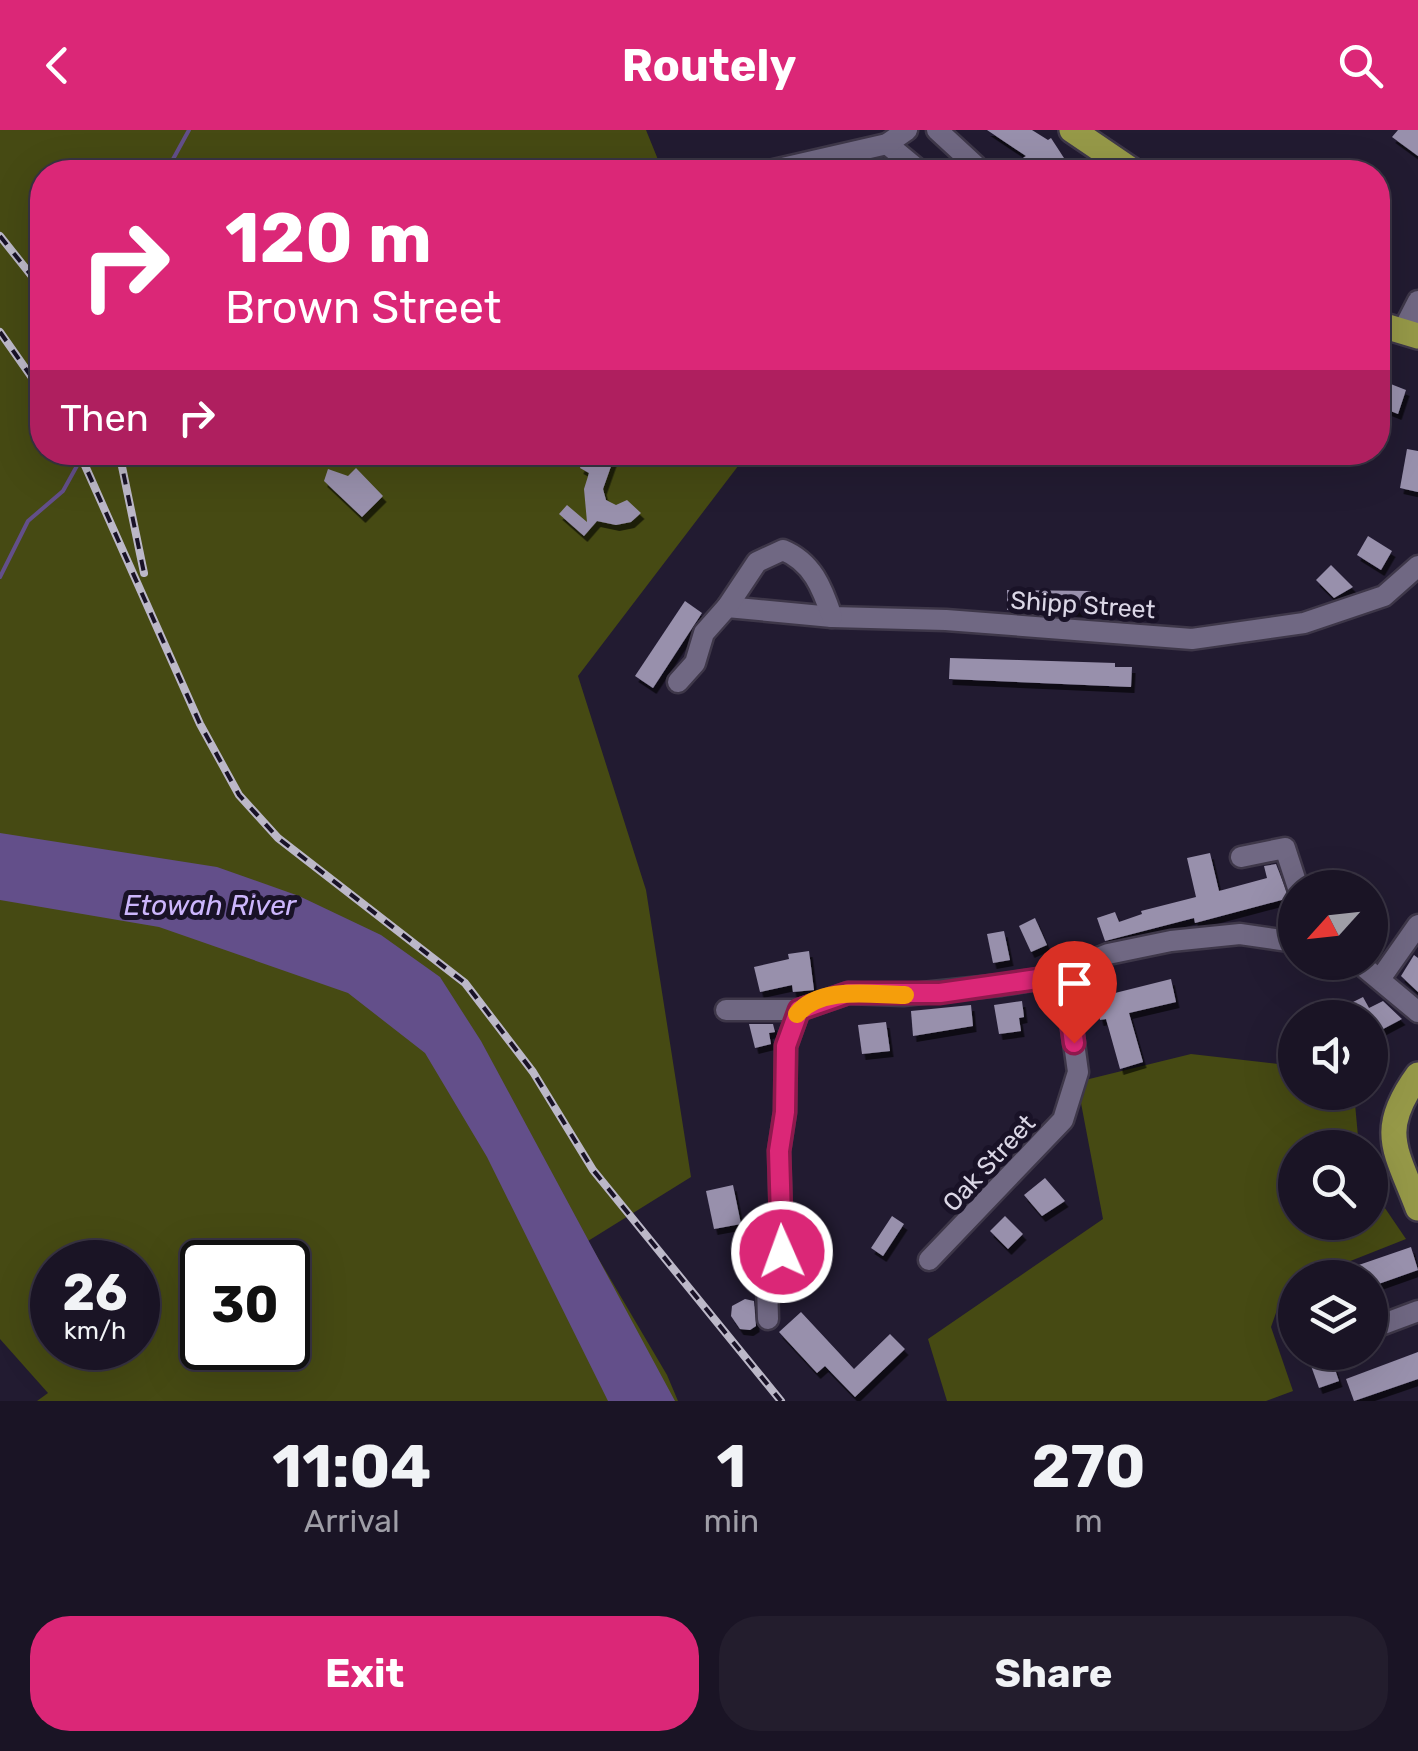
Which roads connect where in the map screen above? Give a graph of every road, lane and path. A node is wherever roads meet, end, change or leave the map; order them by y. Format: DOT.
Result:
graph roads {
  1 [pos="907,130"];
  2 [pos="937,130"];
  3 [pos="1072,130"];
  4 [pos="888,144"];
  5 [pos="818,160"];
  6 [pos="907,160"];
  7 [pos="969,160"];
  8 [pos="1116,160"];
  9 [pos="1418,301"];
  10 [pos="1399,331"];
  11 [pos="1418,566"];
  12 [pos="727,607"];
  13 [pos="832,616"];
  14 [pos="678,682"];
  15 [pos="1241,856"];
  16 [pos="1294,870"];
  17 [pos="1418,925"];
  18 [pos="1278,940"];
  19 [pos="1388,968"];
  20 [pos="1051,977"];
  21 [pos="1381,980"];
  22 [pos="726,1010"];
  23 [pos="799,1010"];
  24 [pos="1418,1012"];
  25 [pos="1418,1075"];
  26 [pos="1415,1192"];
  27 [pos="929,1260"];
  28 [pos="1418,1311"];
  29 [pos="768,1319"];
  30 [pos="1388,1322"];
  1 -- 4 [label="street"];
  2 -- 7 [label="street"];
  3 -- 8 [label="main road"];
  4 -- 5 [label="street"];
  4 -- 6 [label="street"];
  9 -- 10 [label="street"];
  11 -- 13 [label="street, Shipp Street"];
  12 -- 13 [label="street, Shipp Street"];
  12 -- 13 [label="street"];
  12 -- 14 [label="street"];
  15 -- 16 [label="street"];
  17 -- 19 [label="street"];
  18 -- 20 [label="street"];
  20 -- 23 [label="street"];
  20 -- 27 [label="street, Oak Street"];
  21 -- 24 [label="street"];
  22 -- 23 [label="street"];
  23 -- 29 [label="street"];
  25 -- 26 [label="main road"];
  28 -- 30 [label="street"];
}
